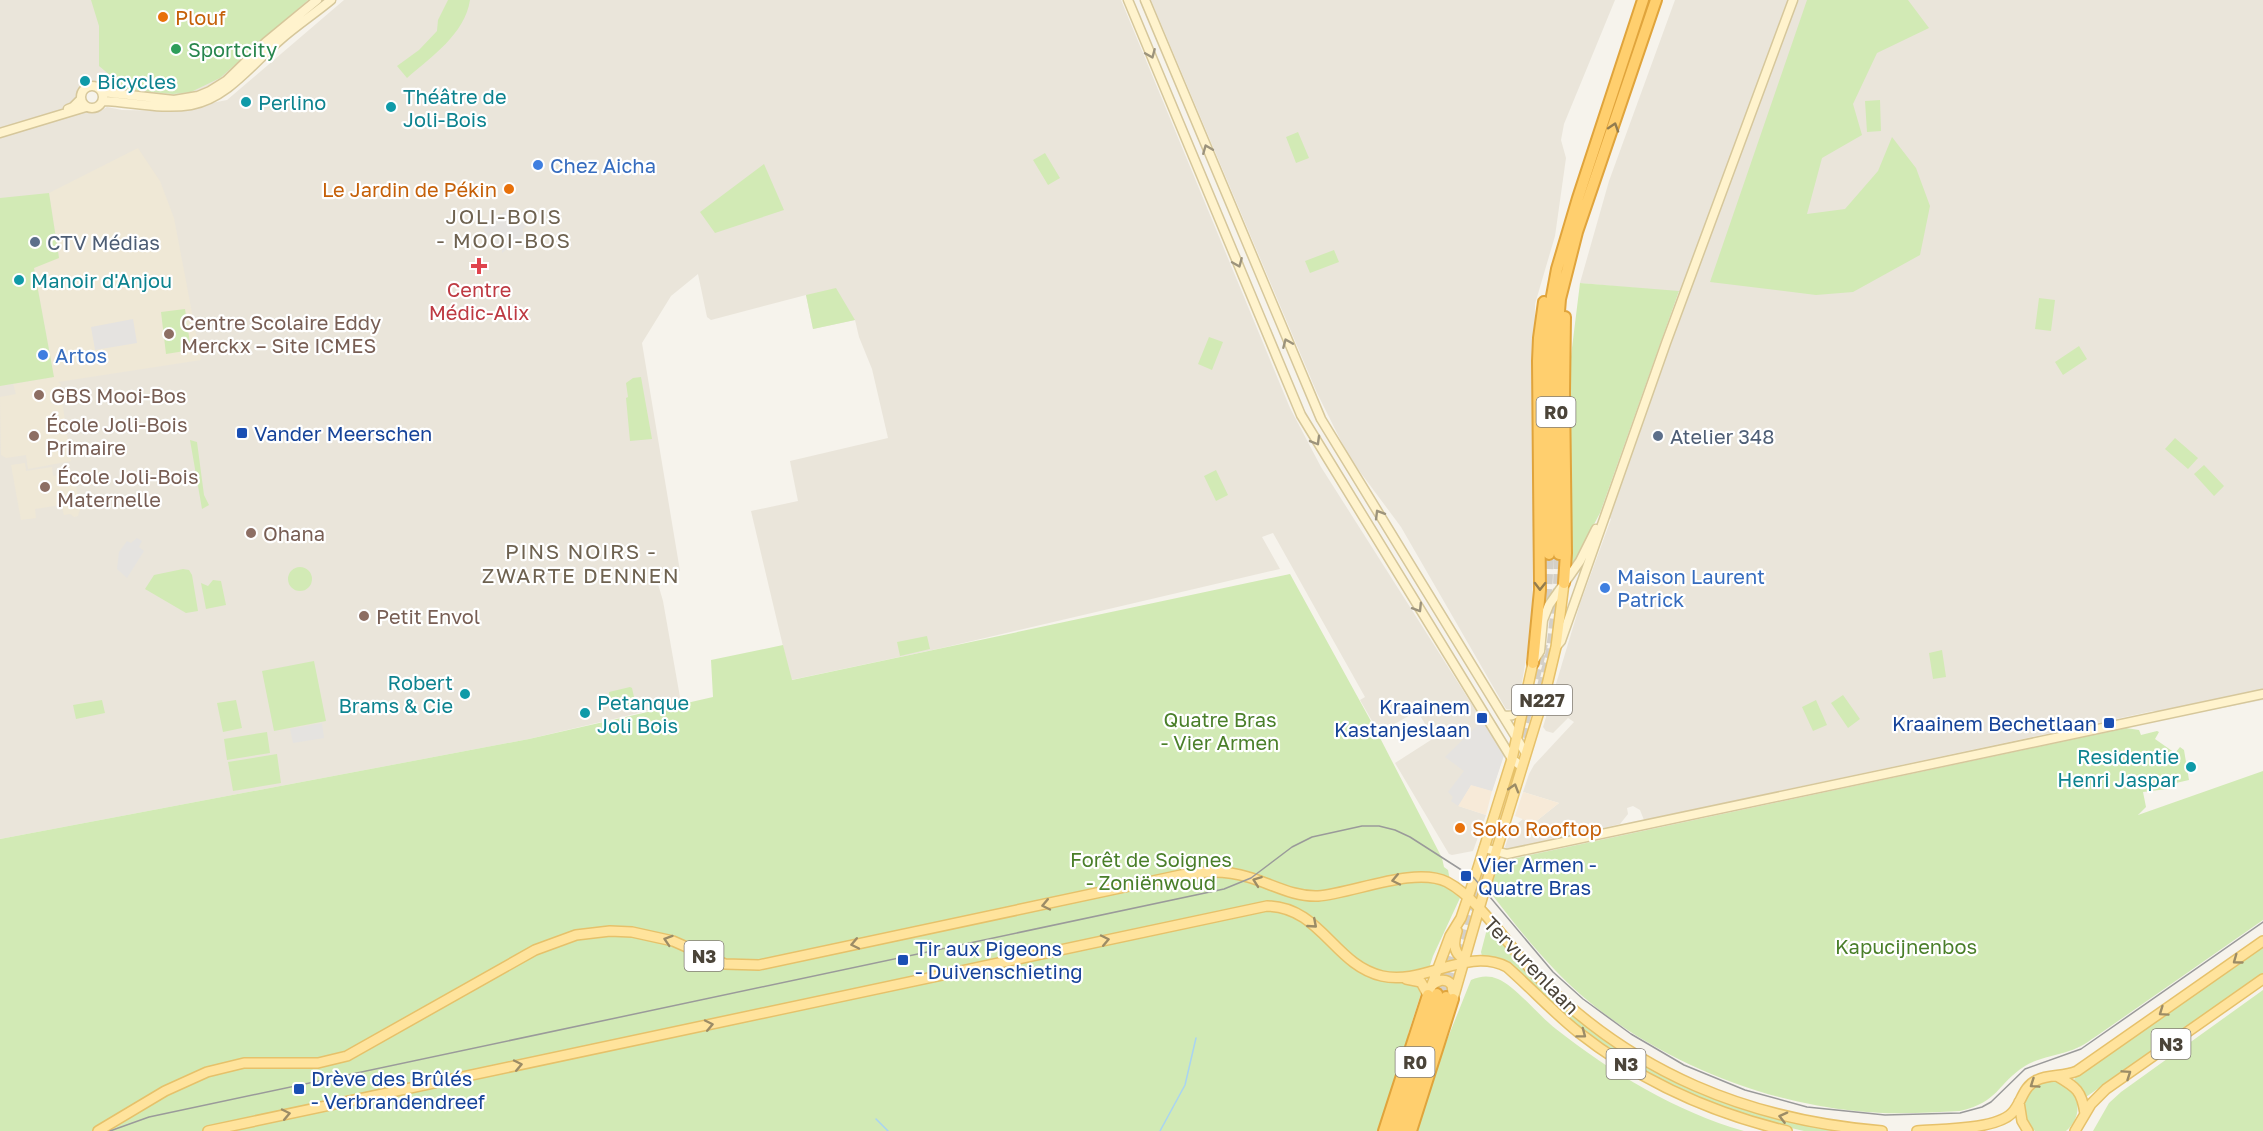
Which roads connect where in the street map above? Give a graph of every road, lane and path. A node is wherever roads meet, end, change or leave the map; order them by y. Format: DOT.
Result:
graph roads {
  1 [pos="317,0"];
  2 [pos="331,0"];
  3 [pos="1128,0"];
  4 [pos="1146,0"];
  5 [pos="1643,0"];
  6 [pos="1656,0"];
  7 [pos="1792,0"];
  8 [pos="102,96"];
  9 [pos="84,103"];
  10 [pos="0,131"];
  11 [pos="1569,272"];
  12 [pos="1549,296"];
  13 [pos="1607,511"];
  14 [pos="1396,542"];
  15 [pos="1383,550"];
  16 [pos="1570,567"];
  17 [pos="1564,583"];
  18 [pos="1556,647"];
  19 [pos="1533,663"];
  20 [pos="2263,694"];
  21 [pos="1527,696"];
  22 [pos="1494,701"];
  23 [pos="1481,709"];
  24 [pos="1503,715"];
  25 [pos="1517,739"];
  26 [pos="1525,752"];
  27 [pos="1512,759"];
  28 [pos="1521,766"];
  29 [pos="1484,848"];
  30 [pos="1496,851"];
  31 [pos="1474,881"];
  32 [pos="1452,885"];
  33 [pos="1468,899"];
  34 [pos="1479,908"];
  35 [pos="1461,918"];
  36 [pos="2263,941"];
  37 [pos="1462,961"];
  38 [pos="1436,969"];
  39 [pos="1398,978"];
  40 [pos="2263,979"];
  41 [pos="1439,994"];
  42 [pos="2057,1076"];
  43 [pos="2019,1102"];
  44 [pos="2085,1114"];
  45 [pos="98,1131"];
  46 [pos="208,1131"];
  47 [pos="1384,1131"];
  48 [pos="1393,1131"];
  49 [pos="1402,1131"];
  50 [pos="1411,1131"];
  51 [pos="1787,1131"];
  52 [pos="1882,1131"];
  53 [pos="1917,1131"];
  54 [pos="2028,1131"];
  55 [pos="2075,1131"];
  1 -- 8 [label="street"];
  2 -- 8 [label="street"];
  3 -- 15 [label="street, one-way"];
  14 -- 4 [label="street, one-way"];
  5 -- 12 [label="highway"];
  11 -- 6 [label="highway, R0, one-way"];
  7 -- 13 [label="street, N227"];
  8 -- 9 [label="street"];
  8 -- 9 [label="street"];
  9 -- 10 [label="street"];
  11 -- 12 [label="highway, R0"];
  11 -- 16 [label="highway"];
  12 -- 19 [label="highway, one-way"];
  13 -- 16 [label="street, N227"];
  13 -- 18 [label="street, N227"];
  14 -- 15 [label="street"];
  14 -- 22 [label="street"];
  15 -- 23 [label="street, one-way"];
  16 -- 17 [label="highway"];
  17 -- 18 [label="main road"];
  17 -- 19 [label="street, N227"];
  18 -- 26 [label="main road, N227"];
  19 -- 21 [label="main road, N227"];
  20 -- 30 [label="street"];
  21 -- 24 [label="street"];
  21 -- 25 [label="main road, N227"];
  22 -- 23 [label="street"];
  22 -- 24 [label="street"];
  23 -- 27 [label="street"];
  24 -- 25 [label="street"];
  25 -- 26 [label="street"];
  25 -- 27 [label="main road, N227"];
  26 -- 28 [label="main road, N227"];
  27 -- 28 [label="street"];
  27 -- 29 [label="main road, N227"];
  30 -- 28 [label="main road, N227, one-way"];
  29 -- 30 [label="street"];
  29 -- 31 [label="main road, N227"];
  30 -- 34 [label="main road, N227"];
  31 -- 32 [label="main road"];
  31 -- 33 [label="main road, N227"];
  32 -- 33 [label="main road, Tervurenlaan / N3"];
  32 -- 45 [label="main road, Tervurenlaan / N3, one-way"];
  33 -- 34 [label="main road, Tervurenlaan / N3"];
  33 -- 35 [label="main road, N227"];
  34 -- 37 [label="main road, N227"];
  52 -- 34 [label="main road, Tervurenlaan / N3, one-way"];
  35 -- 37 [label="main road, N227"];
  35 -- 38 [label="main road"];
  36 -- 42 [label="main road, N3, one-way"];
  37 -- 38 [label="main road"];
  37 -- 41 [label="main road"];
  37 -- 51 [label="main road, Tervurenlaan / N3, one-way"];
  38 -- 39 [label="main road"];
  38 -- 41 [label="main road"];
  39 -- 41 [label="main road"];
  46 -- 39 [label="main road, one-way"];
  44 -- 40 [label="main road, N3, one-way"];
  41 -- 47 [label="highway"];
  41 -- 48 [label="highway, R0"];
  41 -- 49 [label="highway, R0"];
  41 -- 50 [label="highway"];
  42 -- 43 [label="main road, N3, one-way"];
  42 -- 44 [label="main road"];
  43 -- 53 [label="main road, N3"];
  43 -- 54 [label="main road"];
  44 -- 55 [label="main road, N3"];
}
